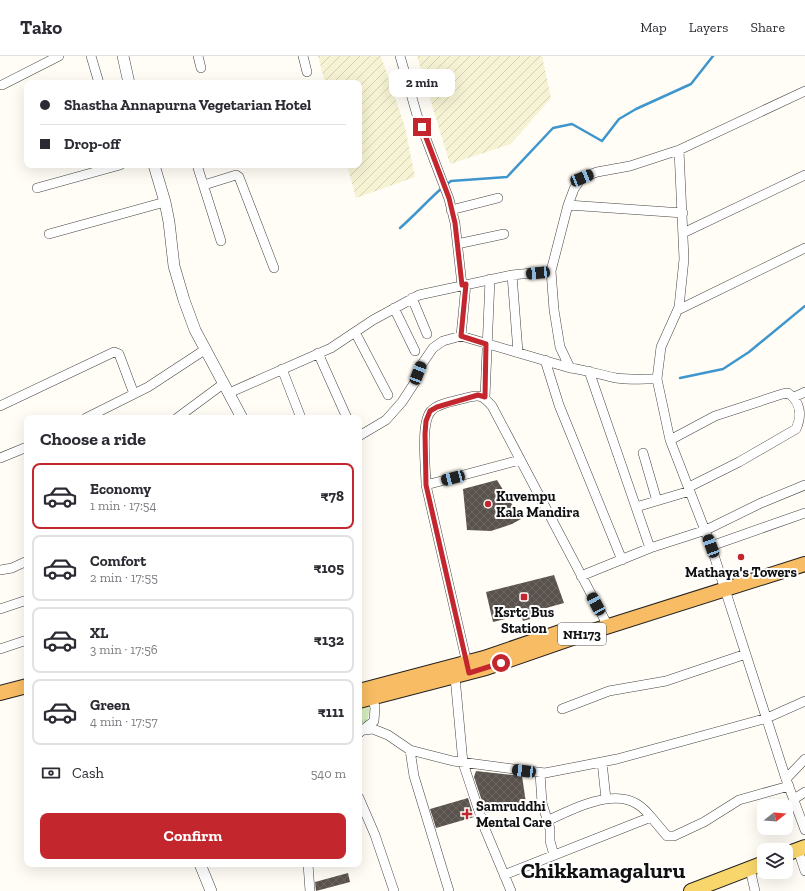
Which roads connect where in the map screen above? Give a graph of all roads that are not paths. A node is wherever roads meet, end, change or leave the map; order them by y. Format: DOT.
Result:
graph roads {
  1 [pos="59,56"];
  2 [pos="91,56"];
  3 [pos="122,56"];
  4 [pos="198,56"];
  5 [pos="303,56"];
  6 [pos="400,56"];
  7 [pos="202,68"];
  8 [pos="307,72"];
  9 [pos="98,80"];
  10 [pos="128,80"];
  11 [pos="2,85"];
  12 [pos="805,91"];
  13 [pos="679,150"];
  14 [pos="109,168"];
  15 [pos="155,168"];
  16 [pos="198,168"];
  17 [pos="805,175"];
  18 [pos="204,184"];
  19 [pos="37,188"];
  20 [pos="498,198"];
  21 [pos="165,202"];
  22 [pos="568,205"];
  23 [pos="451,210"];
  24 [pos="683,213"];
  25 [pos="683,233"];
  26 [pos="49,234"];
  27 [pos="504,234"];
  28 [pos="221,241"];
  29 [pos="457,244"];
  30 [pos="805,248"];
  31 [pos="274,268"];
  32 [pos="551,271"];
  33 [pos="512,275"];
  34 [pos="490,279"];
  35 [pos="464,284"];
  36 [pos="412,298"];
  37 [pos="394,308"];
  38 [pos="678,310"];
  39 [pos="355,332"];
  40 [pos="427,334"];
  41 [pos="461,336"];
  42 [pos="486,344"];
  43 [pos="206,349"];
  44 [pos="416,351"];
  45 [pos="518,352"];
  46 [pos="318,353"];
  47 [pos="545,360"];
  48 [pos="570,368"];
  49 [pos="282,369"];
  50 [pos="589,371"];
  51 [pos="657,379"];
  52 [pos="226,389"];
  53 [pos="805,392"];
  54 [pos="134,394"];
  55 [pos="388,395"];
  56 [pos="485,397"];
  57 [pos="794,397"];
  58 [pos="0,406"];
  59 [pos="92,415"];
  60 [pos="182,415"];
  61 [pos="240,415"];
  62 [pos="300,415"];
  63 [pos="346,415"];
  64 [pos="362,434"];
  65 [pos="670,440"];
  66 [pos="24,447"];
  67 [pos="643,452"];
  68 [pos="0,458"];
  69 [pos="520,460"];
  70 [pos="426,485"];
  71 [pos="805,485"];
  72 [pos="690,489"];
  73 [pos="657,501"];
  74 [pos="636,507"];
  75 [pos="805,513"];
  76 [pos="706,530"];
  77 [pos="711,546"];
  78 [pos="650,548"];
  79 [pos="805,554"];
  80 [pos="622,560"];
  81 [pos="24,562"];
  82 [pos="805,564"];
  83 [pos="0,570"];
  84 [pos="582,576"];
  85 [pos="724,585"];
  86 [pos="24,601"];
  87 [pos="0,609"];
  88 [pos="606,622"];
  89 [pos="24,641"];
  90 [pos="0,649"];
  91 [pos="746,654"];
  92 [pos="468,668"];
  93 [pos="454,677"];
  94 [pos="24,679"];
  95 [pos="0,685"];
  96 [pos="24,687"];
  97 [pos="362,690"];
  98 [pos="0,694"];
  99 [pos="373,698"];
  100 [pos="362,700"];
  101 [pos="805,701"];
  102 [pos="562,709"];
  103 [pos="767,718"];
  104 [pos="362,731"];
  105 [pos="410,750"];
  106 [pos="805,759"];
  107 [pos="602,762"];
  108 [pos="463,763"];
  109 [pos="540,773"];
  110 [pos="788,782"];
  111 [pos="805,792"];
  112 [pos="606,799"];
  113 [pos="794,799"];
  114 [pos="362,805"];
  115 [pos="651,816"];
  116 [pos="547,820"];
  117 [pos="805,830"];
  118 [pos="796,850"];
  119 [pos="554,855"];
  120 [pos="757,866"];
  121 [pos="201,867"];
  122 [pos="308,867"];
  123 [pos="750,868"];
  124 [pos="805,871"];
  125 [pos="504,875"];
  126 [pos="700,890"];
  127 [pos="211,891"];
  128 [pos="310,891"];
  129 [pos="394,891"];
  130 [pos="449,891"];
  131 [pos="511,891"];
  132 [pos="755,891"];
  1 -- 11 [label="street"];
  2 -- 9 [label="street"];
  3 -- 10 [label="street"];
  4 -- 7 [label="street"];
  5 -- 8 [label="street"];
  6 -- 23 [label="street"];
  12 -- 13 [label="street"];
  13 -- 22 [label="street"];
  13 -- 24 [label="street"];
  14 -- 19 [label="street"];
  15 -- 21 [label="street"];
  16 -- 18 [label="street"];
  17 -- 25 [label="street"];
  18 -- 28 [label="street"];
  18 -- 31 [label="street"];
  20 -- 23 [label="street"];
  21 -- 26 [label="street"];
  21 -- 43 [label="street"];
  22 -- 24 [label="street"];
  22 -- 32 [label="street"];
  23 -- 29 [label="street"];
  24 -- 25 [label="street"];
  25 -- 38 [label="street"];
  27 -- 29 [label="street"];
  29 -- 35 [label="street"];
  30 -- 38 [label="street"];
  32 -- 33 [label="street"];
  32 -- 48 [label="street"];
  33 -- 34 [label="street"];
  33 -- 45 [label="street"];
  34 -- 35 [label="street"];
  34 -- 42 [label="street"];
  35 -- 36 [label="street"];
  35 -- 41 [label="street"];
  36 -- 37 [label="street"];
  36 -- 40 [label="street"];
  37 -- 39 [label="street"];
  37 -- 44 [label="street"];
  38 -- 51 [label="street"];
  39 -- 46 [label="street"];
  39 -- 55 [label="street"];
  41 -- 42 [label="street"];
  41 -- 64 [label="street"];
  42 -- 45 [label="street"];
  42 -- 56 [label="street"];
  43 -- 52 [label="street"];
  43 -- 54 [label="street"];
  45 -- 47 [label="street"];
  46 -- 49 [label="street"];
  46 -- 63 [label="street"];
  47 -- 48 [label="street"];
  47 -- 80 [label="street"];
  48 -- 50 [label="street"];
  49 -- 52 [label="street"];
  49 -- 62 [label="street"];
  50 -- 51 [label="street"];
  50 -- 74 [label="street"];
  51 -- 65 [label="street"];
  52 -- 60 [label="street"];
  52 -- 61 [label="street"];
  53 -- 57 [label="street"];
  54 -- 58 [label="street"];
  54 -- 59 [label="street"];
  56 -- 69 [label="street"];
  56 -- 70 [label="street"];
  57 -- 65 [label="street"];
  57 -- 72 [label="street"];
  65 -- 72 [label="street"];
  66 -- 68 [label="street"];
  67 -- 73 [label="street"];
  69 -- 70 [label="street"];
  69 -- 84 [label="street"];
  70 -- 92 [label="street"];
  71 -- 76 [label="street"];
  72 -- 73 [label="street"];
  72 -- 76 [label="street"];
  73 -- 74 [label="street"];
  74 -- 78 [label="street"];
  75 -- 77 [label="street"];
  76 -- 77 [label="street"];
  76 -- 78 [label="street"];
  77 -- 85 [label="street"];
  78 -- 80 [label="street"];
  79 -- 85 [label="highway, NH173"];
  80 -- 84 [label="street"];
  81 -- 83 [label="street"];
  82 -- 85 [label="highway, NH173"];
  84 -- 88 [label="street"];
  85 -- 88 [label="highway, NH173"];
  85 -- 91 [label="street"];
  86 -- 87 [label="street"];
  88 -- 92 [label="highway, NH173"];
  89 -- 90 [label="street"];
  91 -- 102 [label="street"];
  91 -- 103 [label="street"];
  92 -- 93 [label="highway, NH173"];
  92 -- 97 [label="highway, NH173"];
  93 -- 99 [label="highway, NH173"];
  93 -- 108 [label="street"];
  94 -- 95 [label="highway"];
  96 -- 98 [label="highway"];
  99 -- 100 [label="highway, NH173"];
  99 -- 104 [label="street"];
  101 -- 103 [label="street"];
  103 -- 107 [label="street"];
  103 -- 110 [label="street"];
  104 -- 105 [label="street"];
  105 -- 108 [label="street"];
  105 -- 130 [label="street"];
  106 -- 110 [label="street"];
  107 -- 109 [label="street"];
  107 -- 112 [label="street"];
  108 -- 109 [label="street"];
  108 -- 125 [label="street"];
  109 -- 116 [label="street"];
  110 -- 113 [label="street"];
  110 -- 115 [label="street"];
  111 -- 113 [label="street"];
  112 -- 115 [label="street"];
  112 -- 116 [label="street"];
  113 -- 117 [label="street"];
  114 -- 129 [label="street"];
  115 -- 119 [label="street"];
  116 -- 119 [label="street"];
  118 -- 124 [label="street"];
  119 -- 125 [label="street"];
  120 -- 123 [label="main road"];
  121 -- 127 [label="street"];
  122 -- 128 [label="street"];
  123 -- 126 [label="main road"];
  123 -- 132 [label="street"];
  125 -- 131 [label="street"];
}
